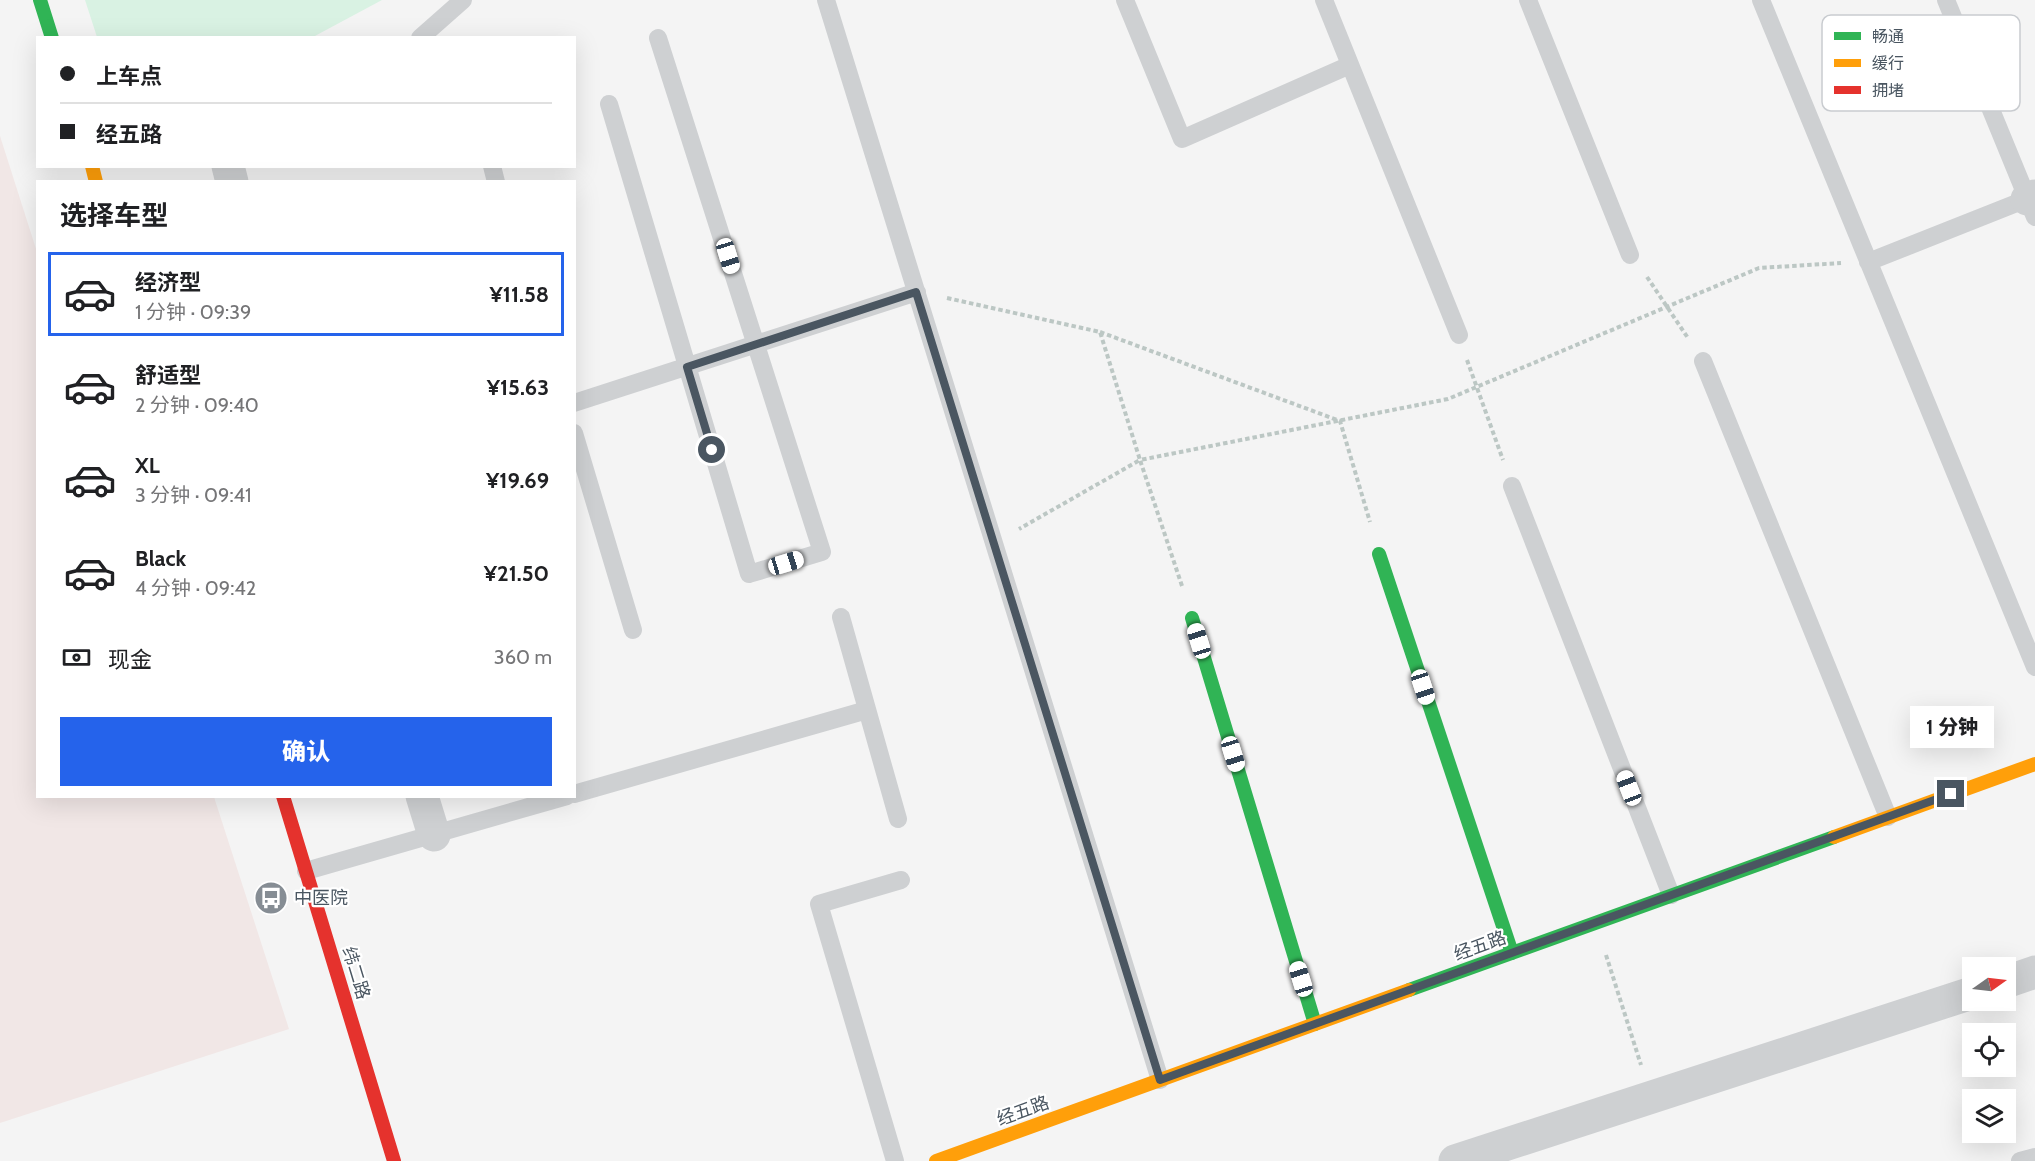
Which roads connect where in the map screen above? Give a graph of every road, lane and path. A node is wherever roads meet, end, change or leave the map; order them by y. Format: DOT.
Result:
graph roads {
  1 [pos="40,0"];
  2 [pos="463,0"];
  3 [pos="826,0"];
  4 [pos="1125,0"];
  5 [pos="1324,0"];
  6 [pos="1528,0"];
  7 [pos="1761,0"];
  8 [pos="1946,0"];
  9 [pos="1952,15"];
  10 [pos="51,36"];
  11 [pos="422,36"];
  12 [pos="658,38"];
  13 [pos="1350,65"];
  14 [pos="609,104"];
  15 [pos="1993,111"];
  16 [pos="2032,204"];
  17 [pos="1630,255"];
  18 [pos="1868,262"];
  19 [pos="916,292"];
  20 [pos="1668,306"];
  21 [pos="1100,332"];
  22 [pos="1459,336"];
  23 [pos="756,344"];
  24 [pos="1703,361"];
  25 [pos="687,367"];
  26 [pos="1477,387"];
  27 [pos="576,402"];
  28 [pos="1340,421"];
  29 [pos="576,440"];
  30 [pos="1140,460"];
  31 [pos="1512,486"];
  32 [pos="994,543"];
  33 [pos="1379,554"];
  34 [pos="841,617"];
  35 [pos="1192,618"];
  36 [pos="633,630"];
  37 [pos="2035,667"];
  38 [pos="867,710"];
  39 [pos="2035,764"];
  40 [pos="576,793"];
  41 [pos="284,798"];
  42 [pos="423,798"];
  43 [pos="560,798"];
  44 [pos="1888,817"];
  45 [pos="897,819"];
  46 [pos="434,835"];
  47 [pos="306,871"];
  48 [pos="901,880"];
  49 [pos="1671,895"];
  50 [pos="1596,923"];
  51 [pos="1512,953"];
  52 [pos="2035,972"];
  53 [pos="2016,979"];
  54 [pos="1962,996"];
  55 [pos="1315,1024"];
  56 [pos="1160,1080"];
  57 [pos="1652,1098"];
  58 [pos="2035,1157"];
  59 [pos="394,1161"];
  60 [pos="895,1161"];
  61 [pos="936,1161"];
  62 [pos="1455,1161"];
  63 [pos="2020,1161"];
  1 -- 10 [label="street"];
  2 -- 11 [label="lane"];
  3 -- 19 [label="lane"];
  4 -- 13 [label="lane"];
  5 -- 13 [label="lane"];
  6 -- 17 [label="lane"];
  7 -- 18 [label="lane"];
  8 -- 9 [label="lane"];
  12 -- 23 [label="lane"];
  13 -- 22 [label="lane"];
  14 -- 25 [label="lane"];
  15 -- 16 [label="lane"];
  16 -- 18 [label="lane"];
  17 -- 20 [label="path"];
  18 -- 20 [label="path"];
  18 -- 37 [label="lane"];
  19 -- 21 [label="path"];
  19 -- 23 [label="lane"];
  19 -- 32 [label="lane"];
  20 -- 24 [label="path"];
  20 -- 26 [label="path"];
  21 -- 28 [label="path"];
  21 -- 30 [label="path"];
  22 -- 26 [label="path"];
  23 -- 25 [label="lane"];
  23 -- 25 [label="lane"];
  24 -- 44 [label="lane"];
  25 -- 27 [label="lane"];
  26 -- 28 [label="path"];
  26 -- 31 [label="path"];
  28 -- 30 [label="path"];
  28 -- 33 [label="path"];
  29 -- 36 [label="lane"];
  30 -- 32 [label="path"];
  30 -- 35 [label="path"];
  31 -- 49 [label="lane"];
  32 -- 56 [label="lane"];
  33 -- 51 [label="street"];
  34 -- 38 [label="lane"];
  35 -- 55 [label="street"];
  38 -- 40 [label="lane"];
  38 -- 45 [label="lane"];
  39 -- 44 [label="street, 经五路"];
  41 -- 47 [label="street, 纬二路"];
  42 -- 46 [label="street"];
  43 -- 46 [label="lane"];
  44 -- 49 [label="street, 经五路"];
  46 -- 47 [label="lane"];
  47 -- 59 [label="street, 纬二路"];
  48 -- 60 [label="lane"];
  49 -- 50 [label="street, 经五路"];
  50 -- 51 [label="street, 经五路"];
  50 -- 57 [label="path"];
  51 -- 55 [label="street, 经五路"];
  52 -- 53 [label="street"];
  54 -- 57 [label="street"];
  55 -- 56 [label="street, 经五路"];
  56 -- 61 [label="street, 经五路"];
  57 -- 62 [label="street"];
  58 -- 63 [label="lane"];
}
